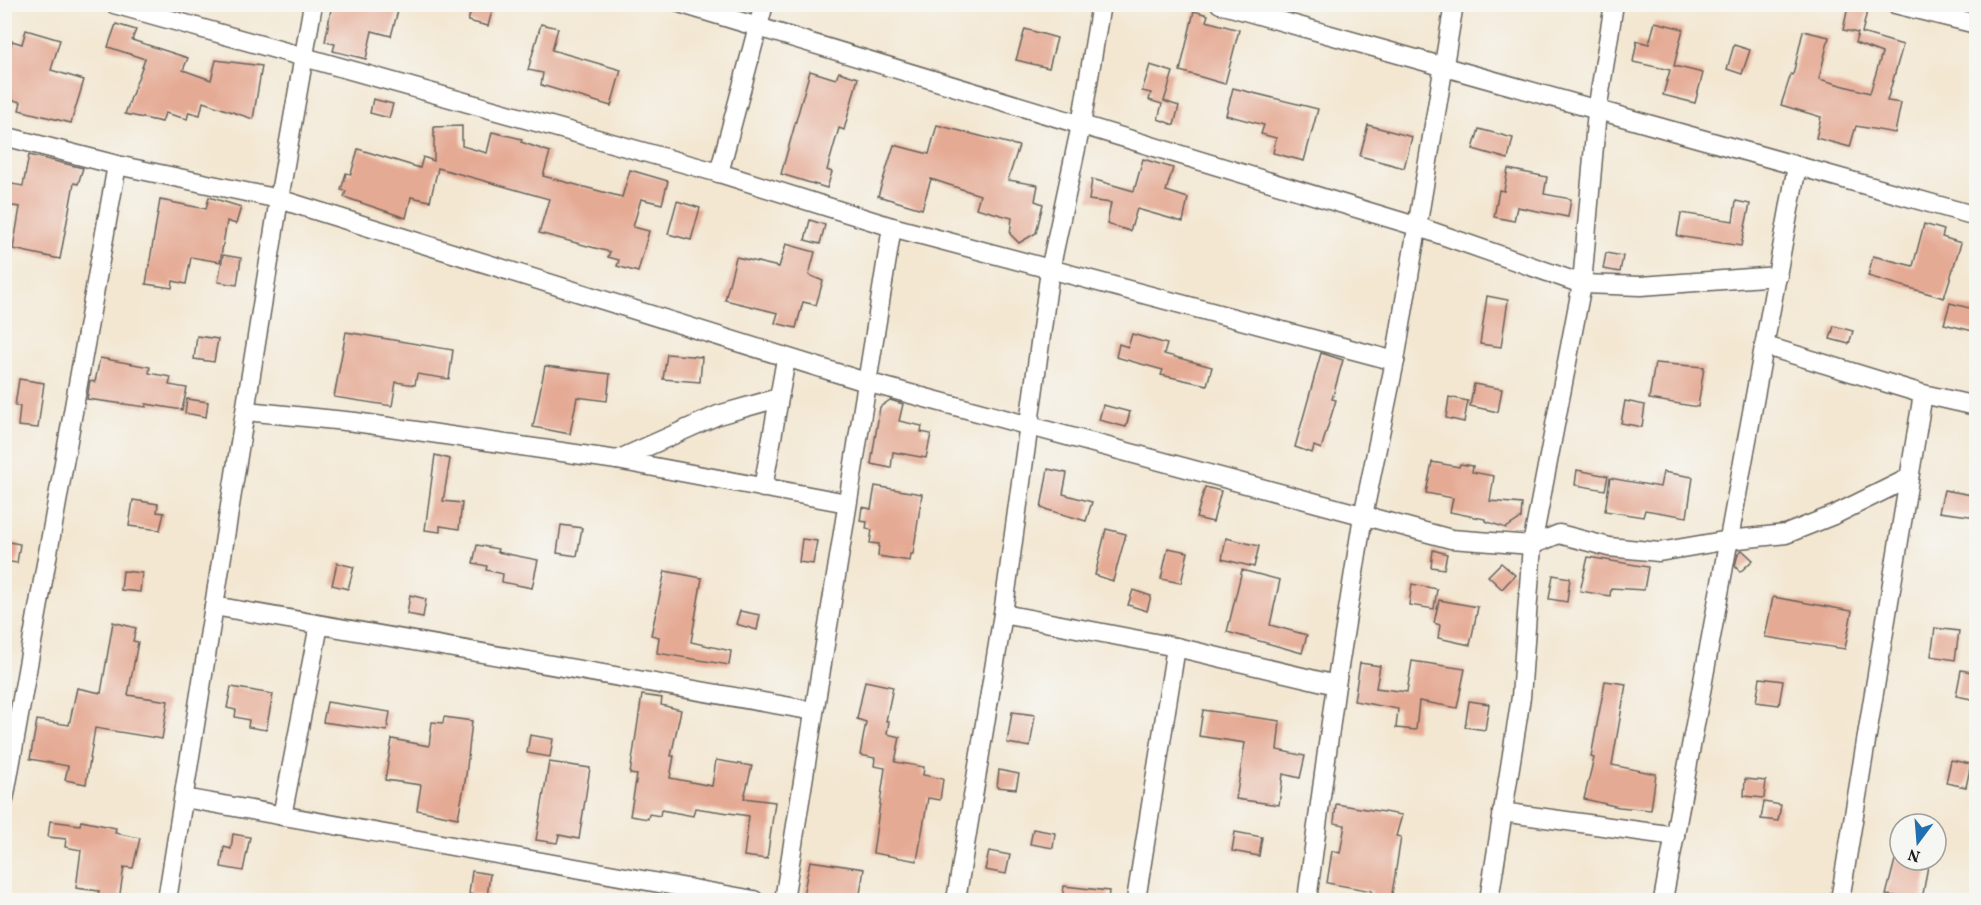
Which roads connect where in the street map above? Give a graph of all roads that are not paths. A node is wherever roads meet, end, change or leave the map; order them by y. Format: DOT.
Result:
graph roads {
  1 [pos="114,4"];
  2 [pos="313,4"];
  3 [pos="682,4"];
  4 [pos="764,4"];
  5 [pos="1101,4"];
  6 [pos="1220,4"];
  7 [pos="1454,4"];
  8 [pos="1614,4"];
  9 [pos="1895,4"];
  10 [pos="1271,10"];
  11 [pos="1976,24"];
  12 [pos="758,25"];
  13 [pos="304,56"];
  14 [pos="1444,68"];
  15 [pos="1597,111"];
  16 [pos="1081,125"];
  17 [pos="4,136"];
  18 [pos="117,165"];
  19 [pos="1797,166"];
  20 [pos="719,173"];
  21 [pos="279,199"];
  22 [pos="1977,216"];
  23 [pos="892,227"];
  24 [pos="1419,227"];
  25 [pos="1050,270"];
  26 [pos="1778,276"];
  27 [pos="1582,284"];
  28 [pos="1766,346"];
  29 [pos="786,359"];
  30 [pos="1395,360"];
  31 [pos="866,382"];
  32 [pos="1923,394"];
  33 [pos="778,398"];
  34 [pos="1977,406"];
  35 [pos="246,411"];
  36 [pos="1028,425"];
  37 [pos="617,460"];
  38 [pos="1909,478"];
  39 [pos="763,488"];
  40 [pos="847,503"];
  41 [pos="1363,516"];
  42 [pos="1729,540"];
  43 [pos="1532,545"];
  44 [pos="214,606"];
  45 [pos="1003,614"];
  46 [pos="319,625"];
  47 [pos="1176,647"];
  48 [pos="1336,685"];
  49 [pos="814,711"];
  50 [pos="11,723"];
  51 [pos="184,798"];
  52 [pos="4,800"];
  53 [pos="1502,812"];
  54 [pos="282,816"];
  55 [pos="1675,836"];
  56 [pos="167,900"];
  57 [pos="754,900"];
  58 [pos="784,900"];
  59 [pos="956,900"];
  60 [pos="1136,900"];
  61 [pos="1307,900"];
  62 [pos="1489,900"];
  63 [pos="1663,900"];
  64 [pos="1840,900"];
  1 -- 13 [label="street"];
  2 -- 13 [label="street"];
  3 -- 12 [label="street"];
  4 -- 12 [label="street"];
  5 -- 16 [label="street"];
  6 -- 10 [label="street"];
  7 -- 14 [label="street"];
  8 -- 15 [label="street"];
  9 -- 11 [label="street"];
  10 -- 14 [label="street"];
  12 -- 16 [label="street"];
  12 -- 20 [label="street"];
  13 -- 20 [label="street"];
  13 -- 21 [label="street"];
  14 -- 15 [label="street"];
  14 -- 24 [label="street"];
  15 -- 19 [label="street"];
  15 -- 27 [label="street"];
  16 -- 24 [label="street"];
  16 -- 25 [label="street"];
  17 -- 18 [label="street"];
  18 -- 21 [label="street"];
  18 -- 50 [label="street"];
  19 -- 22 [label="street"];
  19 -- 26 [label="street"];
  20 -- 23 [label="street"];
  21 -- 29 [label="street"];
  21 -- 35 [label="street"];
  23 -- 25 [label="street"];
  23 -- 31 [label="street"];
  24 -- 27 [label="street"];
  24 -- 30 [label="street"];
  25 -- 30 [label="street"];
  25 -- 36 [label="street"];
  26 -- 27 [label="street"];
  26 -- 28 [label="street"];
  27 -- 43 [label="street"];
  28 -- 32 [label="street"];
  28 -- 42 [label="street"];
  29 -- 31 [label="street"];
  29 -- 33 [label="street"];
  30 -- 41 [label="street"];
  31 -- 36 [label="street"];
  31 -- 40 [label="street"];
  32 -- 34 [label="street"];
  32 -- 38 [label="street"];
  33 -- 37 [label="street"];
  33 -- 39 [label="street"];
  35 -- 37 [label="street"];
  35 -- 44 [label="street"];
  36 -- 41 [label="street"];
  36 -- 45 [label="street"];
  37 -- 39 [label="street"];
  38 -- 42 [label="street"];
  38 -- 64 [label="street"];
  39 -- 40 [label="street"];
  40 -- 49 [label="street"];
  41 -- 43 [label="street"];
  41 -- 48 [label="street"];
  42 -- 43 [label="street"];
  42 -- 55 [label="street"];
  43 -- 53 [label="street"];
  44 -- 46 [label="street"];
  44 -- 51 [label="street"];
  45 -- 47 [label="street"];
  45 -- 59 [label="street"];
  46 -- 49 [label="street"];
  46 -- 54 [label="street"];
  47 -- 48 [label="street"];
  47 -- 60 [label="street"];
  48 -- 61 [label="street"];
  49 -- 58 [label="street"];
  50 -- 52 [label="street"];
  51 -- 54 [label="street"];
  51 -- 56 [label="street"];
  53 -- 55 [label="street"];
  53 -- 62 [label="street"];
  54 -- 57 [label="street"];
  55 -- 63 [label="street"];
}
